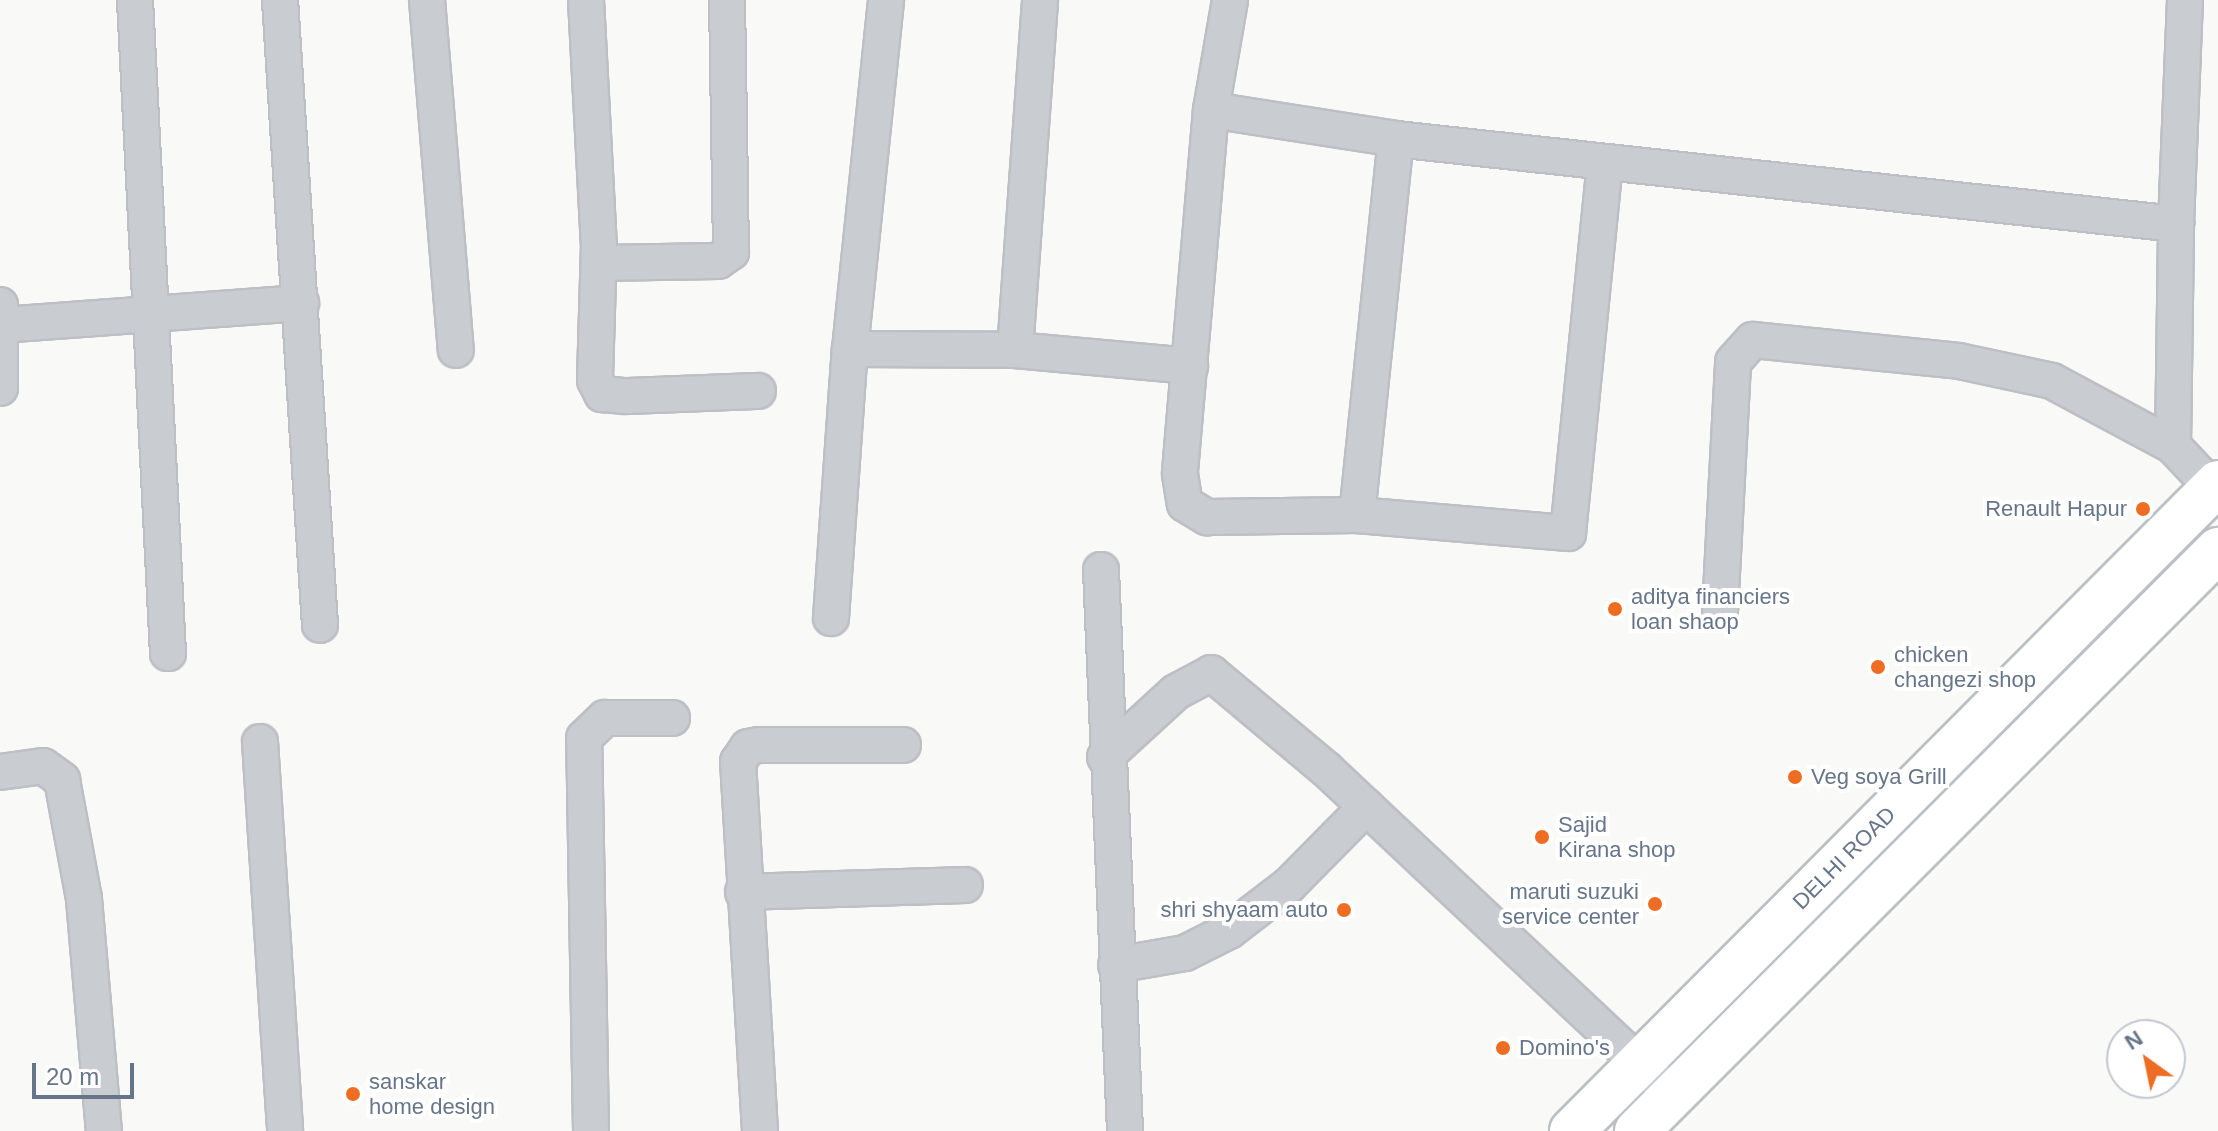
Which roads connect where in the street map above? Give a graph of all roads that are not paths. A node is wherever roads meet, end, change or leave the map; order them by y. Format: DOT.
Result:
graph roads {
  1 [pos="135,0"];
  2 [pos="280,0"];
  3 [pos="427,0"];
  4 [pos="586,0"];
  5 [pos="727,0"];
  6 [pos="886,0"];
  7 [pos="1040,0"];
  8 [pos="1230,0"];
  9 [pos="2185,0"];
  10 [pos="1211,110"];
  11 [pos="1396,139"];
  12 [pos="1605,163"];
  13 [pos="2176,224"];
  14 [pos="599,263"];
  15 [pos="301,303"];
  16 [pos="152,310"];
  17 [pos="1,315"];
  18 [pos="850,349"];
  19 [pos="456,350"];
  20 [pos="1015,350"];
  21 [pos="1190,366"];
  22 [pos="0,388"];
  23 [pos="758,391"];
  24 [pos="2173,446"];
  25 [pos="2216,488"];
  26 [pos="1357,515"];
  27 [pos="2218,550"];
  28 [pos="1101,570"];
  29 [pos="1720,612"];
  30 [pos="831,618"];
  31 [pos="320,625"];
  32 [pos="168,653"];
  33 [pos="672,718"];
  34 [pos="260,742"];
  35 [pos="903,745"];
  36 [pos="1105,757"];
  37 [pos="0,772"];
  38 [pos="1366,807"];
  39 [pos="965,885"];
  40 [pos="743,892"];
  41 [pos="1116,965"];
  42 [pos="1637,1064"];
  43 [pos="1673,1095"];
  44 [pos="104,1131"];
  45 [pos="285,1131"];
  46 [pos="591,1131"];
  47 [pos="760,1131"];
  48 [pos="1125,1131"];
  49 [pos="1572,1131"];
  50 [pos="1637,1131"];
  1 -- 16 [label="street"];
  2 -- 15 [label="street"];
  3 -- 19 [label="street"];
  4 -- 14 [label="street"];
  5 -- 14 [label="street"];
  6 -- 18 [label="street"];
  7 -- 20 [label="street"];
  8 -- 10 [label="street"];
  9 -- 13 [label="street"];
  10 -- 11 [label="street"];
  10 -- 21 [label="street"];
  11 -- 12 [label="street"];
  11 -- 26 [label="street"];
  12 -- 13 [label="street"];
  12 -- 26 [label="street"];
  13 -- 24 [label="street"];
  14 -- 23 [label="street"];
  15 -- 16 [label="street"];
  15 -- 31 [label="street"];
  16 -- 17 [label="street"];
  16 -- 32 [label="street"];
  17 -- 22 [label="street"];
  18 -- 20 [label="street"];
  18 -- 30 [label="street"];
  20 -- 21 [label="street"];
  21 -- 26 [label="street"];
  24 -- 25 [label="street"];
  24 -- 29 [label="street"];
  25 -- 42 [label="main road, DELHI ROAD"];
  27 -- 43 [label="main road"];
  28 -- 36 [label="street"];
  33 -- 46 [label="street"];
  34 -- 45 [label="street"];
  35 -- 40 [label="street"];
  36 -- 38 [label="street"];
  36 -- 41 [label="street"];
  37 -- 44 [label="street"];
  38 -- 41 [label="street"];
  38 -- 42 [label="street"];
  39 -- 40 [label="street"];
  40 -- 47 [label="street"];
  41 -- 48 [label="street"];
  42 -- 43 [label="street"];
  42 -- 49 [label="main road, DELHI ROAD"];
  43 -- 50 [label="main road"];
}
